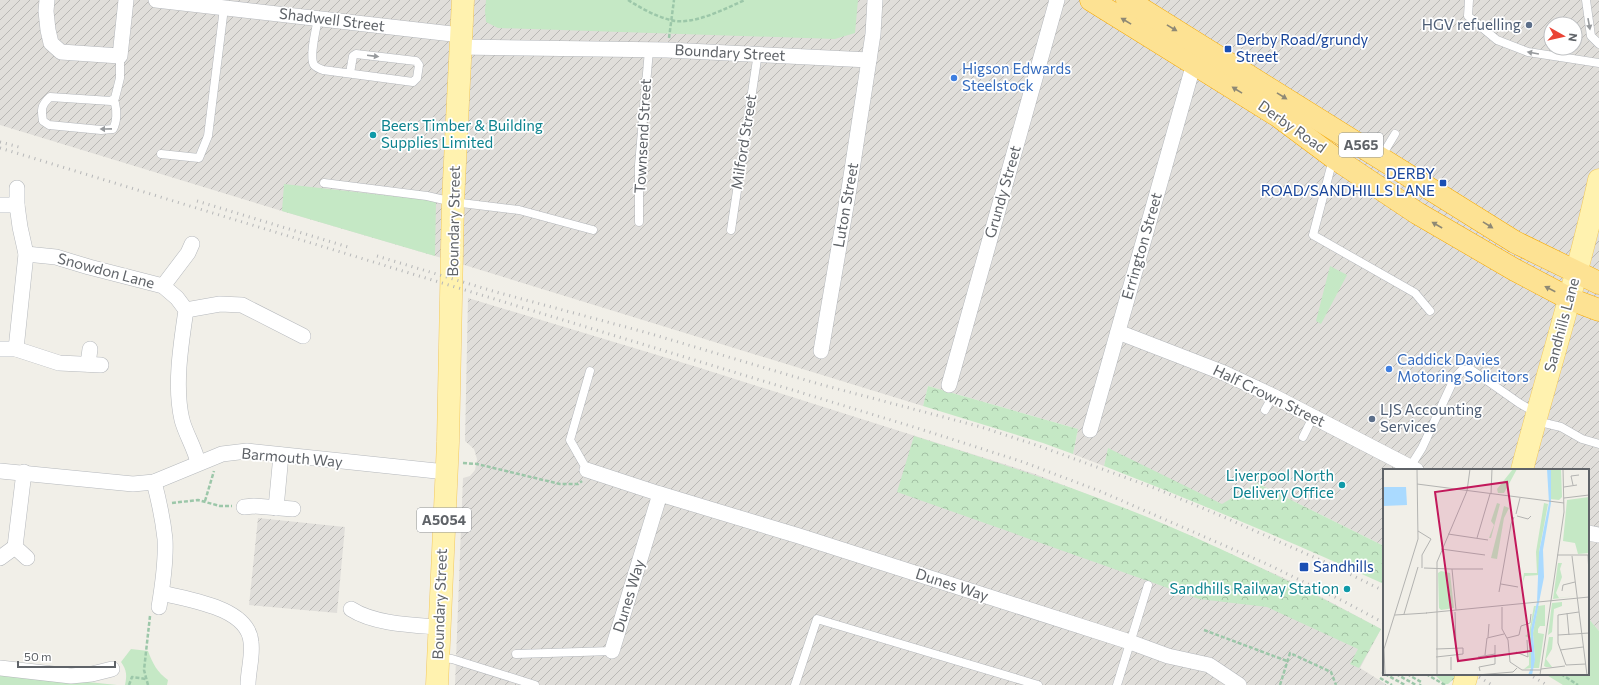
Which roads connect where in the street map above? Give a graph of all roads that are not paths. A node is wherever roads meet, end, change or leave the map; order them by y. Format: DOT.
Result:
graph roads {
  1 [pos="47,0"];
  2 [pos="126,0"];
  3 [pos="156,0"];
  4 [pos="463,0"];
  5 [pos="875,0"];
  6 [pos="886,0"];
  7 [pos="1057,0"];
  8 [pos="1091,0"];
  9 [pos="1127,0"];
  10 [pos="1469,0"];
  11 [pos="1586,0"];
  12 [pos="224,4"];
  13 [pos="318,19"];
  14 [pos="873,34"];
  15 [pos="460,41"];
  16 [pos="1599,44"];
  17 [pos="649,50"];
  18 [pos="758,53"];
  19 [pos="120,56"];
  20 [pos="869,60"];
  21 [pos="1194,63"];
  22 [pos="1599,63"];
  23 [pos="350,73"];
  24 [pos="111,101"];
  25 [pos="1395,134"];
  26 [pos="161,154"];
  27 [pos="1333,157"];
  28 [pos="1380,158"];
  29 [pos="1599,180"];
  30 [pos="324,183"];
  31 [pos="17,188"];
  32 [pos="453,202"];
  33 [pos="0,205"];
  34 [pos="17,205"];
  35 [pos="639,222"];
  36 [pos="593,230"];
  37 [pos="731,230"];
  38 [pos="192,244"];
  39 [pos="26,254"];
  40 [pos="1576,273"];
  41 [pos="1599,283"];
  42 [pos="163,286"];
  43 [pos="1570,299"];
  44 [pos="186,310"];
  45 [pos="1599,310"];
  46 [pos="1430,311"];
  47 [pos="1118,332"];
  48 [pos="303,336"];
  49 [pos="0,349"];
  50 [pos="90,349"];
  51 [pos="16,350"];
  52 [pos="821,351"];
  53 [pos="590,371"];
  54 [pos="949,385"];
  55 [pos="1273,396"];
  56 [pos="1265,410"];
  57 [pos="1313,417"];
  58 [pos="1536,417"];
  59 [pos="1090,430"];
  60 [pos="1303,437"];
  61 [pos="1599,444"];
  62 [pos="281,455"];
  63 [pos="198,463"];
  64 [pos="1413,469"];
  65 [pos="1522,469"];
  66 [pos="587,470"];
  67 [pos="0,471"];
  68 [pos="24,472"];
  69 [pos="446,472"];
  70 [pos="154,482"];
  71 [pos="660,494"];
  72 [pos="244,507"];
  73 [pos="276,508"];
  74 [pos="293,509"];
  75 [pos="1589,533"];
  76 [pos="1599,535"];
  77 [pos="15,547"];
  78 [pos="0,558"];
  79 [pos="27,558"];
  80 [pos="1148,585"];
  81 [pos="351,609"];
  82 [pos="439,627"];
  83 [pos="1130,642"];
  84 [pos="612,651"];
  85 [pos="516,654"];
  86 [pos="438,658"];
  87 [pos="0,668"];
  88 [pos="112,669"];
  89 [pos="1467,675"];
  90 [pos="248,685"];
  91 [pos="437,685"];
  92 [pos="535,685"];
  93 [pos="795,685"];
  94 [pos="1038,685"];
  95 [pos="1117,685"];
  96 [pos="1239,685"];
  97 [pos="1464,685"];
  1 -- 19 [label="street"];
  2 -- 19 [label="street"];
  3 -- 12 [label="street, Shadwell Street"];
  4 -- 15 [label="main road, A5054"];
  5 -- 14 [label="street"];
  6 -- 14 [label="street"];
  7 -- 54 [label="street, Grundy Street"];
  21 -- 8 [label="highway, Derby Road / A565, one-way"];
  9 -- 28 [label="highway, Derby Road / A565, one-way"];
  22 -- 10 [label="lane, one-way"];
  11 -- 16 [label="lane, one-way"];
  12 -- 13 [label="street, Shadwell Street"];
  12 -- 26 [label="lane"];
  13 -- 15 [label="street, Shadwell Street"];
  13 -- 23 [label="lane"];
  14 -- 20 [label="street"];
  15 -- 17 [label="street, Boundary Street"];
  15 -- 32 [label="main road, Boundary Street / A5054"];
  17 -- 18 [label="street, Boundary Street"];
  17 -- 35 [label="lane, Townsend Street"];
  18 -- 20 [label="street, Boundary Street"];
  18 -- 37 [label="lane, Milford Street"];
  19 -- 24 [label="lane"];
  20 -- 52 [label="street, Luton Street"];
  27 -- 21 [label="highway, Derby Road / A565, one-way"];
  21 -- 47 [label="street, Errington Street"];
  23 -- 23 [label="lane, one-way"];
  24 -- 24 [label="lane, one-way"];
  25 -- 28 [label="lane"];
  43 -- 27 [label="highway, Derby Road / A565, one-way"];
  27 -- 46 [label="lane"];
  28 -- 40 [label="highway, Derby Road / A565, one-way"];
  29 -- 40 [label="main road, Sandhills Lane"];
  30 -- 32 [label="lane"];
  31 -- 34 [label="street"];
  32 -- 36 [label="lane"];
  32 -- 69 [label="main road, Boundary Street / A5054"];
  33 -- 34 [label="street"];
  34 -- 39 [label="street"];
  38 -- 42 [label="street"];
  39 -- 42 [label="street, Snowdon Lane"];
  39 -- 51 [label="street"];
  40 -- 41 [label="highway, Derby Road / A565"];
  40 -- 43 [label="main road, Sandhills Lane"];
  42 -- 44 [label="street, Snowdon Lane"];
  43 -- 45 [label="highway, Derby Road / A565"];
  43 -- 58 [label="main road, Sandhills Lane"];
  44 -- 48 [label="street"];
  44 -- 63 [label="street"];
  47 -- 55 [label="street, Half Crown Street"];
  47 -- 59 [label="street, Errington Street"];
  49 -- 51 [label="street"];
  50 -- 51 [label="street"];
  53 -- 66 [label="lane"];
  55 -- 56 [label="lane"];
  55 -- 57 [label="street, Half Crown Street"];
  57 -- 60 [label="lane"];
  57 -- 64 [label="street, Half Crown Street"];
  58 -- 61 [label="lane"];
  58 -- 64 [label="lane"];
  58 -- 65 [label="main road, Sandhills Lane"];
  62 -- 63 [label="street, Barmouth Way"];
  62 -- 69 [label="street, Barmouth Way"];
  62 -- 73 [label="street"];
  63 -- 70 [label="street, Barmouth Way"];
  66 -- 71 [label="street, Dunes Way"];
  67 -- 68 [label="street, Barmouth Way"];
  68 -- 70 [label="street, Barmouth Way"];
  68 -- 77 [label="street"];
  69 -- 82 [label="main road, Boundary Street / A5054"];
  70 -- 90 [label="street"];
  71 -- 83 [label="street, Dunes Way"];
  71 -- 84 [label="street, Dunes Way"];
  72 -- 73 [label="street"];
  73 -- 74 [label="street"];
  75 -- 76 [label="street"];
  77 -- 78 [label="street"];
  77 -- 79 [label="street"];
  80 -- 83 [label="lane"];
  81 -- 82 [label="street"];
  82 -- 86 [label="main road, Boundary Street / A5054"];
  83 -- 95 [label="lane"];
  83 -- 96 [label="street, Dunes Way"];
  84 -- 85 [label="lane"];
  86 -- 91 [label="main road, Boundary Street / A5054"];
  86 -- 92 [label="lane"];
  87 -- 88 [label="street"];
  89 -- 97 [label="main road"];
  93 -- 94 [label="lane"];
}
